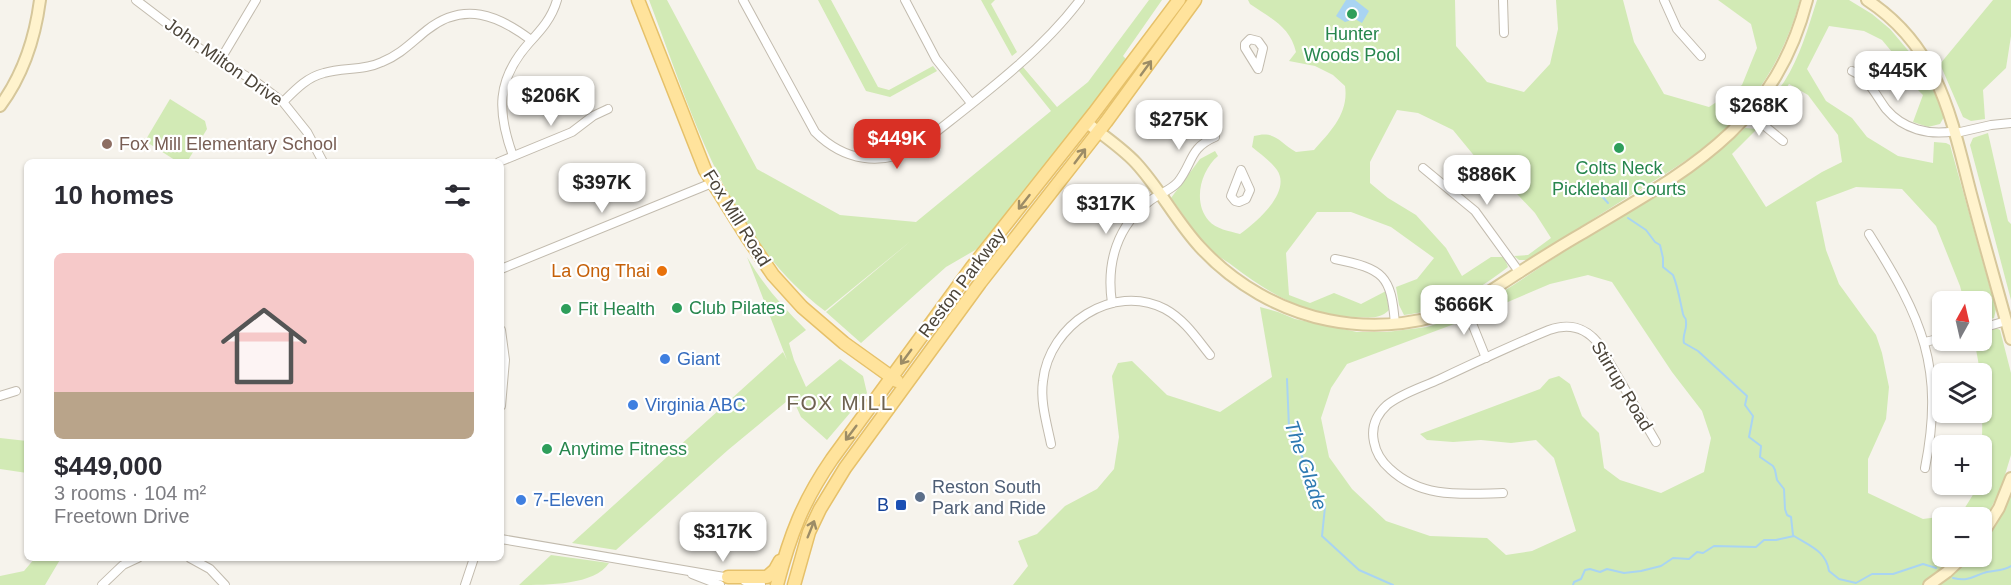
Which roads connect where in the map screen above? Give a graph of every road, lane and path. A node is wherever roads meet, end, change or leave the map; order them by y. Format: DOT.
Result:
graph roads {
  1 [pos="40,0"];
  2 [pos="138,0"];
  3 [pos="256,0"];
  4 [pos="557,0"];
  5 [pos="638,0"];
  6 [pos="743,0"];
  7 [pos="905,0"];
  8 [pos="1080,0"];
  9 [pos="1179,0"];
  10 [pos="1195,0"];
  11 [pos="1503,0"];
  12 [pos="1664,0"];
  13 [pos="1807,0"];
  14 [pos="1867,0"];
  15 [pos="1504,33"];
  16 [pos="531,40"];
  17 [pos="1701,56"];
  18 [pos="219,62"];
  19 [pos="1852,70"];
  20 [pos="283,102"];
  21 [pos="971,103"];
  22 [pos="0,106"];
  23 [pos="608,109"];
  24 [pos="1750,114"];
  25 [pos="1087,123"];
  26 [pos="2011,123"];
  27 [pos="1098,132"];
  28 [pos="1955,132"];
  29 [pos="1215,137"];
  30 [pos="1783,141"];
  31 [pos="513,156"];
  32 [pos="321,159"];
  33 [pos="504,160"];
  34 [pos="1423,168"];
  35 [pos="712,183"];
  36 [pos="1160,193"];
  37 [pos="1869,234"];
  38 [pos="1335,259"];
  39 [pos="504,268"];
  40 [pos="1520,273"];
  41 [pos="1112,303"];
  42 [pos="1465,306"];
  43 [pos="2006,321"];
  44 [pos="1395,324"];
  45 [pos="1992,325"];
  46 [pos="2011,339"];
  47 [pos="1932,340"];
  48 [pos="1925,342"];
  49 [pos="504,352"];
  50 [pos="1210,355"];
  51 [pos="1486,358"];
  52 [pos="504,372"];
  53 [pos="891,378"];
  54 [pos="905,387"];
  55 [pos="16,391"];
  56 [pos="0,396"];
  57 [pos="1656,442"];
  58 [pos="1051,444"];
  59 [pos="1925,468"];
  60 [pos="2011,478"];
  61 [pos="1503,493"];
  62 [pos="1992,519"];
  63 [pos="504,540"];
  64 [pos="786,549"];
  65 [pos="132,561"];
  66 [pos="195,561"];
  67 [pos="473,561"];
  68 [pos="1953,567"];
  69 [pos="724,581"];
  70 [pos="102,585"];
  71 [pos="225,585"];
  72 [pos="465,585"];
  73 [pos="761,585"];
  74 [pos="777,585"];
  75 [pos="794,585"];
  76 [pos="1929,585"];
  1 -- 22 [label="street"];
  2 -- 18 [label="street, John Milton Drive"];
  3 -- 18 [label="street"];
  4 -- 16 [label="street"];
  5 -- 35 [label="main road, Fox Mill Road"];
  6 -- 21 [label="street"];
  7 -- 21 [label="street"];
  8 -- 21 [label="street"];
  9 -- 25 [label="main road, Reston Parkway"];
  27 -- 10 [label="main road, Reston Parkway, one-way"];
  11 -- 15 [label="street"];
  12 -- 17 [label="street"];
  13 -- 24 [label="street"];
  14 -- 28 [label="street"];
  16 -- 20 [label="street"];
  16 -- 31 [label="street"];
  18 -- 20 [label="street, John Milton Drive"];
  19 -- 28 [label="street"];
  20 -- 32 [label="street, John Milton Drive"];
  23 -- 31 [label="street"];
  24 -- 30 [label="street"];
  24 -- 40 [label="street"];
  25 -- 27 [label="street"];
  25 -- 53 [label="main road, Reston Parkway, one-way"];
  26 -- 28 [label="street"];
  27 -- 36 [label="street"];
  54 -- 27 [label="main road, Reston Parkway, one-way"];
  28 -- 43 [label="street"];
  29 -- 36 [label="street"];
  31 -- 33 [label="street"];
  34 -- 40 [label="street"];
  35 -- 39 [label="street"];
  35 -- 53 [label="main road, Fox Mill Road"];
  36 -- 41 [label="street"];
  36 -- 44 [label="street"];
  37 -- 48 [label="street"];
  38 -- 44 [label="street"];
  40 -- 42 [label="street"];
  41 -- 50 [label="street"];
  41 -- 58 [label="street"];
  42 -- 44 [label="street"];
  42 -- 51 [label="street"];
  43 -- 45 [label="street"];
  43 -- 46 [label="street"];
  47 -- 48 [label="street"];
  48 -- 59 [label="street"];
  49 -- 52 [label="street"];
  51 -- 57 [label="street, Stirrup Road"];
  51 -- 61 [label="street, Stirrup Road"];
  53 -- 54 [label="main road, Fox Mill Road"];
  53 -- 64 [label="main road, Reston Parkway, one-way"];
  75 -- 54 [label="main road, Reston Parkway, one-way"];
  55 -- 56 [label="street"];
  60 -- 62 [label="street"];
  63 -- 69 [label="street"];
  64 -- 69 [label="main road"];
  64 -- 74 [label="main road, Reston Parkway"];
  65 -- 70 [label="street"];
  66 -- 71 [label="street"];
  67 -- 72 [label="street"];
  68 -- 76 [label="street"];
  69 -- 73 [label="street"];
}
